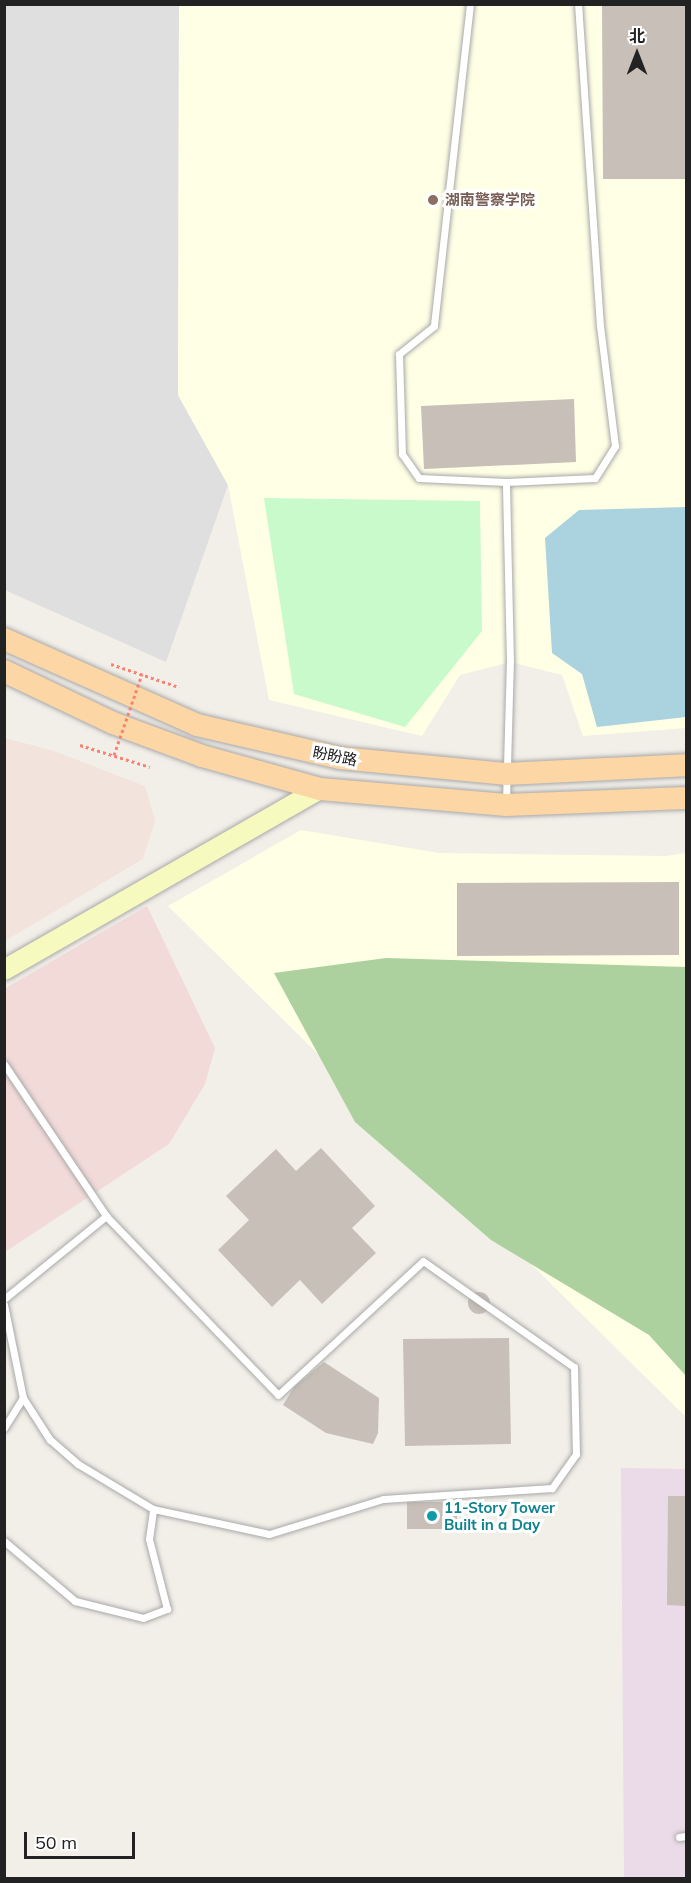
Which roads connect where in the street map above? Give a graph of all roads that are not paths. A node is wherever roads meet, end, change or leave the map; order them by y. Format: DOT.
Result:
graph roads {
  1 [pos="470,4"];
  2 [pos="578,4"];
  3 [pos="506,482"];
  4 [pos="4,639"];
  5 [pos="4,670"];
  6 [pos="687,765"];
  7 [pos="505,774"];
  8 [pos="320,789"];
  9 [pos="687,798"];
  10 [pos="506,805"];
  11 [pos="4,970"];
  12 [pos="4,1064"];
  13 [pos="106,1216"];
  14 [pos="4,1299"];
  15 [pos="4,1305"];
  16 [pos="23,1398"];
  17 [pos="4,1428"];
  18 [pos="153,1509"];
  19 [pos="4,1541"];
  1 -- 3 [label="lane"];
  2 -- 3 [label="lane"];
  3 -- 7 [label="lane"];
  4 -- 7 [label="main road, 盼盼路"];
  5 -- 8 [label="main road"];
  6 -- 7 [label="main road, 盼盼路"];
  7 -- 10 [label="lane"];
  8 -- 10 [label="main road"];
  8 -- 11 [label="main road"];
  9 -- 10 [label="main road"];
  12 -- 13 [label="lane"];
  13 -- 14 [label="lane"];
  13 -- 18 [label="lane"];
  15 -- 16 [label="lane"];
  16 -- 17 [label="lane"];
  16 -- 18 [label="lane"];
  18 -- 19 [label="lane"];
}
